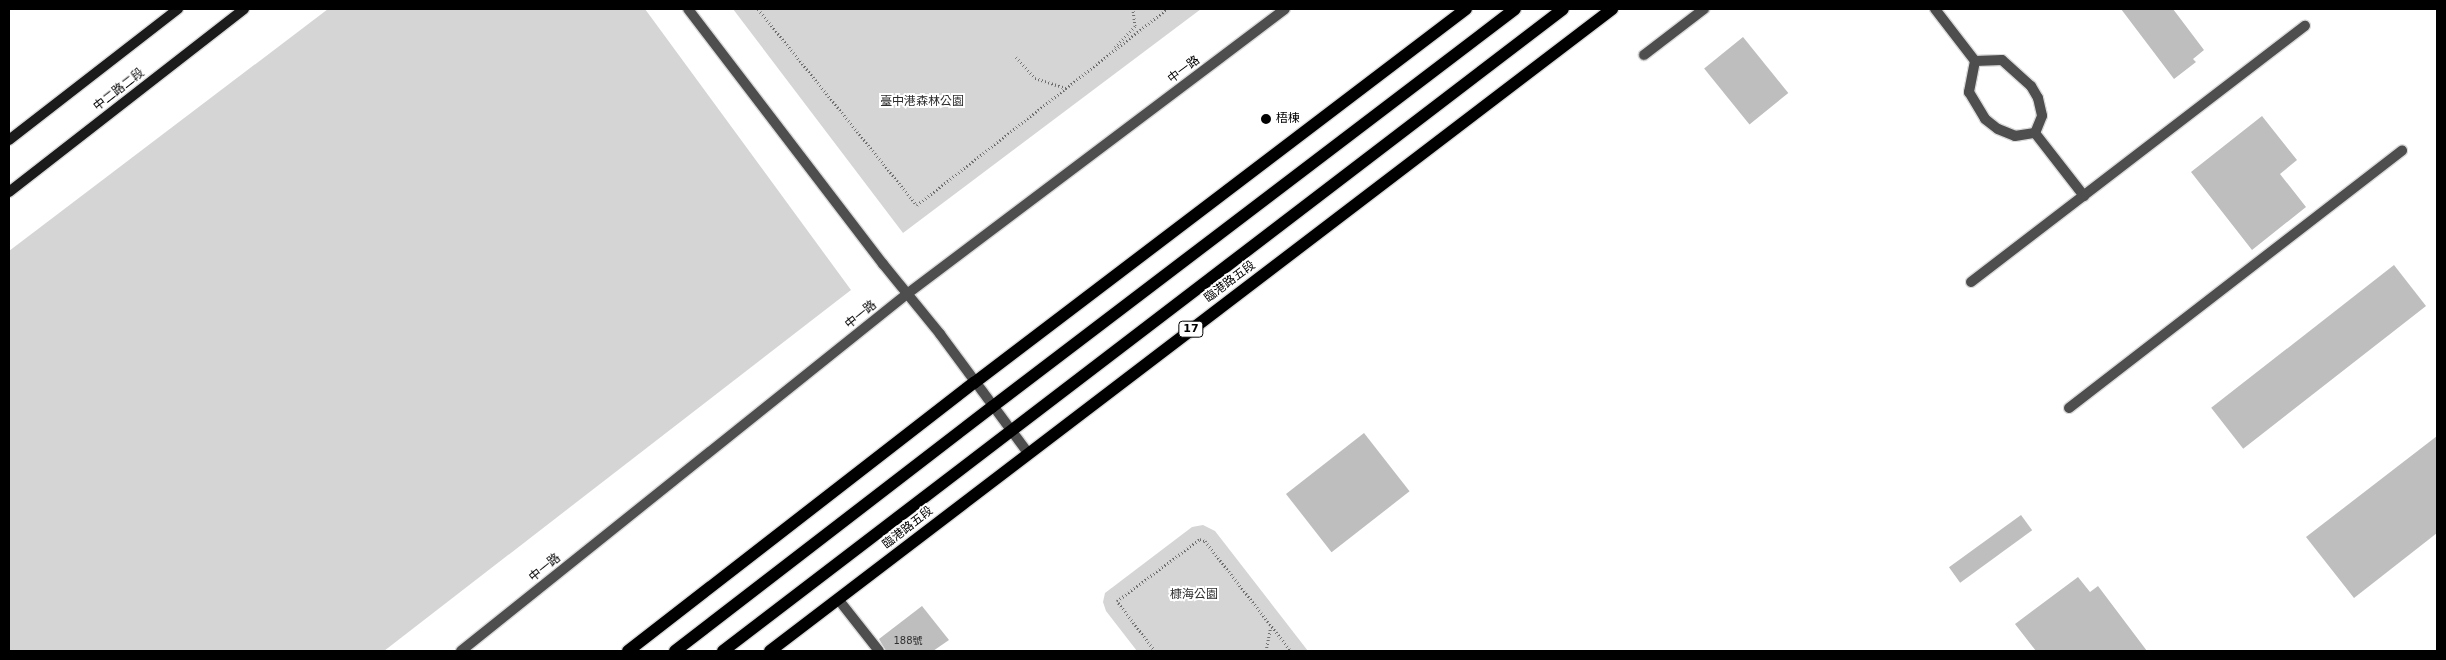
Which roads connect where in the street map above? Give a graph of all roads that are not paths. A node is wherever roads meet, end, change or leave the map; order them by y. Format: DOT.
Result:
graph roads {
  1 [pos="178,9"];
  2 [pos="244,9"];
  3 [pos="688,9"];
  4 [pos="1285,9"];
  5 [pos="1466,9"];
  6 [pos="1515,9"];
  7 [pos="1563,9"];
  8 [pos="1612,9"];
  9 [pos="1704,9"];
  10 [pos="1935,9"];
  11 [pos="2305,26"];
  12 [pos="1644,55"];
  13 [pos="1975,61"];
  14 [pos="2035,133"];
  15 [pos="9,140"];
  16 [pos="2402,151"];
  17 [pos="9,192"];
  18 [pos="2084,196"];
  19 [pos="1972,282"];
  20 [pos="907,294"];
  21 [pos="974,384"];
  22 [pos="992,407"];
  23 [pos="2069,408"];
  24 [pos="1010,430"];
  25 [pos="1028,453"];
  26 [pos="838,599"];
  27 [pos="461,651"];
  28 [pos="628,651"];
  29 [pos="675,651"];
  30 [pos="723,651"];
  31 [pos="770,651"];
  32 [pos="878,651"];
  1 -- 15 [label="street"];
  2 -- 17 [label="street, 中二路二段"];
  3 -- 20 [label="street"];
  4 -- 20 [label="street, 中一路"];
  5 -- 21 [label="main road"];
  6 -- 22 [label="main road"];
  7 -- 24 [label="main road, 臨港路五段 / 17"];
  8 -- 25 [label="main road, 臨港路五段 / 17"];
  9 -- 12 [label="street"];
  10 -- 13 [label="street"];
  11 -- 18 [label="street"];
  13 -- 14 [label="street"];
  13 -- 14 [label="street"];
  14 -- 18 [label="street"];
  16 -- 23 [label="street"];
  18 -- 19 [label="street"];
  20 -- 21 [label="street"];
  20 -- 27 [label="street, 中一路"];
  21 -- 22 [label="street"];
  21 -- 28 [label="main road"];
  22 -- 24 [label="street"];
  22 -- 29 [label="main road"];
  24 -- 25 [label="street"];
  24 -- 30 [label="main road, 臨港路五段 / 17"];
  25 -- 26 [label="main road, 臨港路五段 / 17"];
  26 -- 31 [label="main road, 臨港路五段 / 17"];
  26 -- 32 [label="street"];
}
